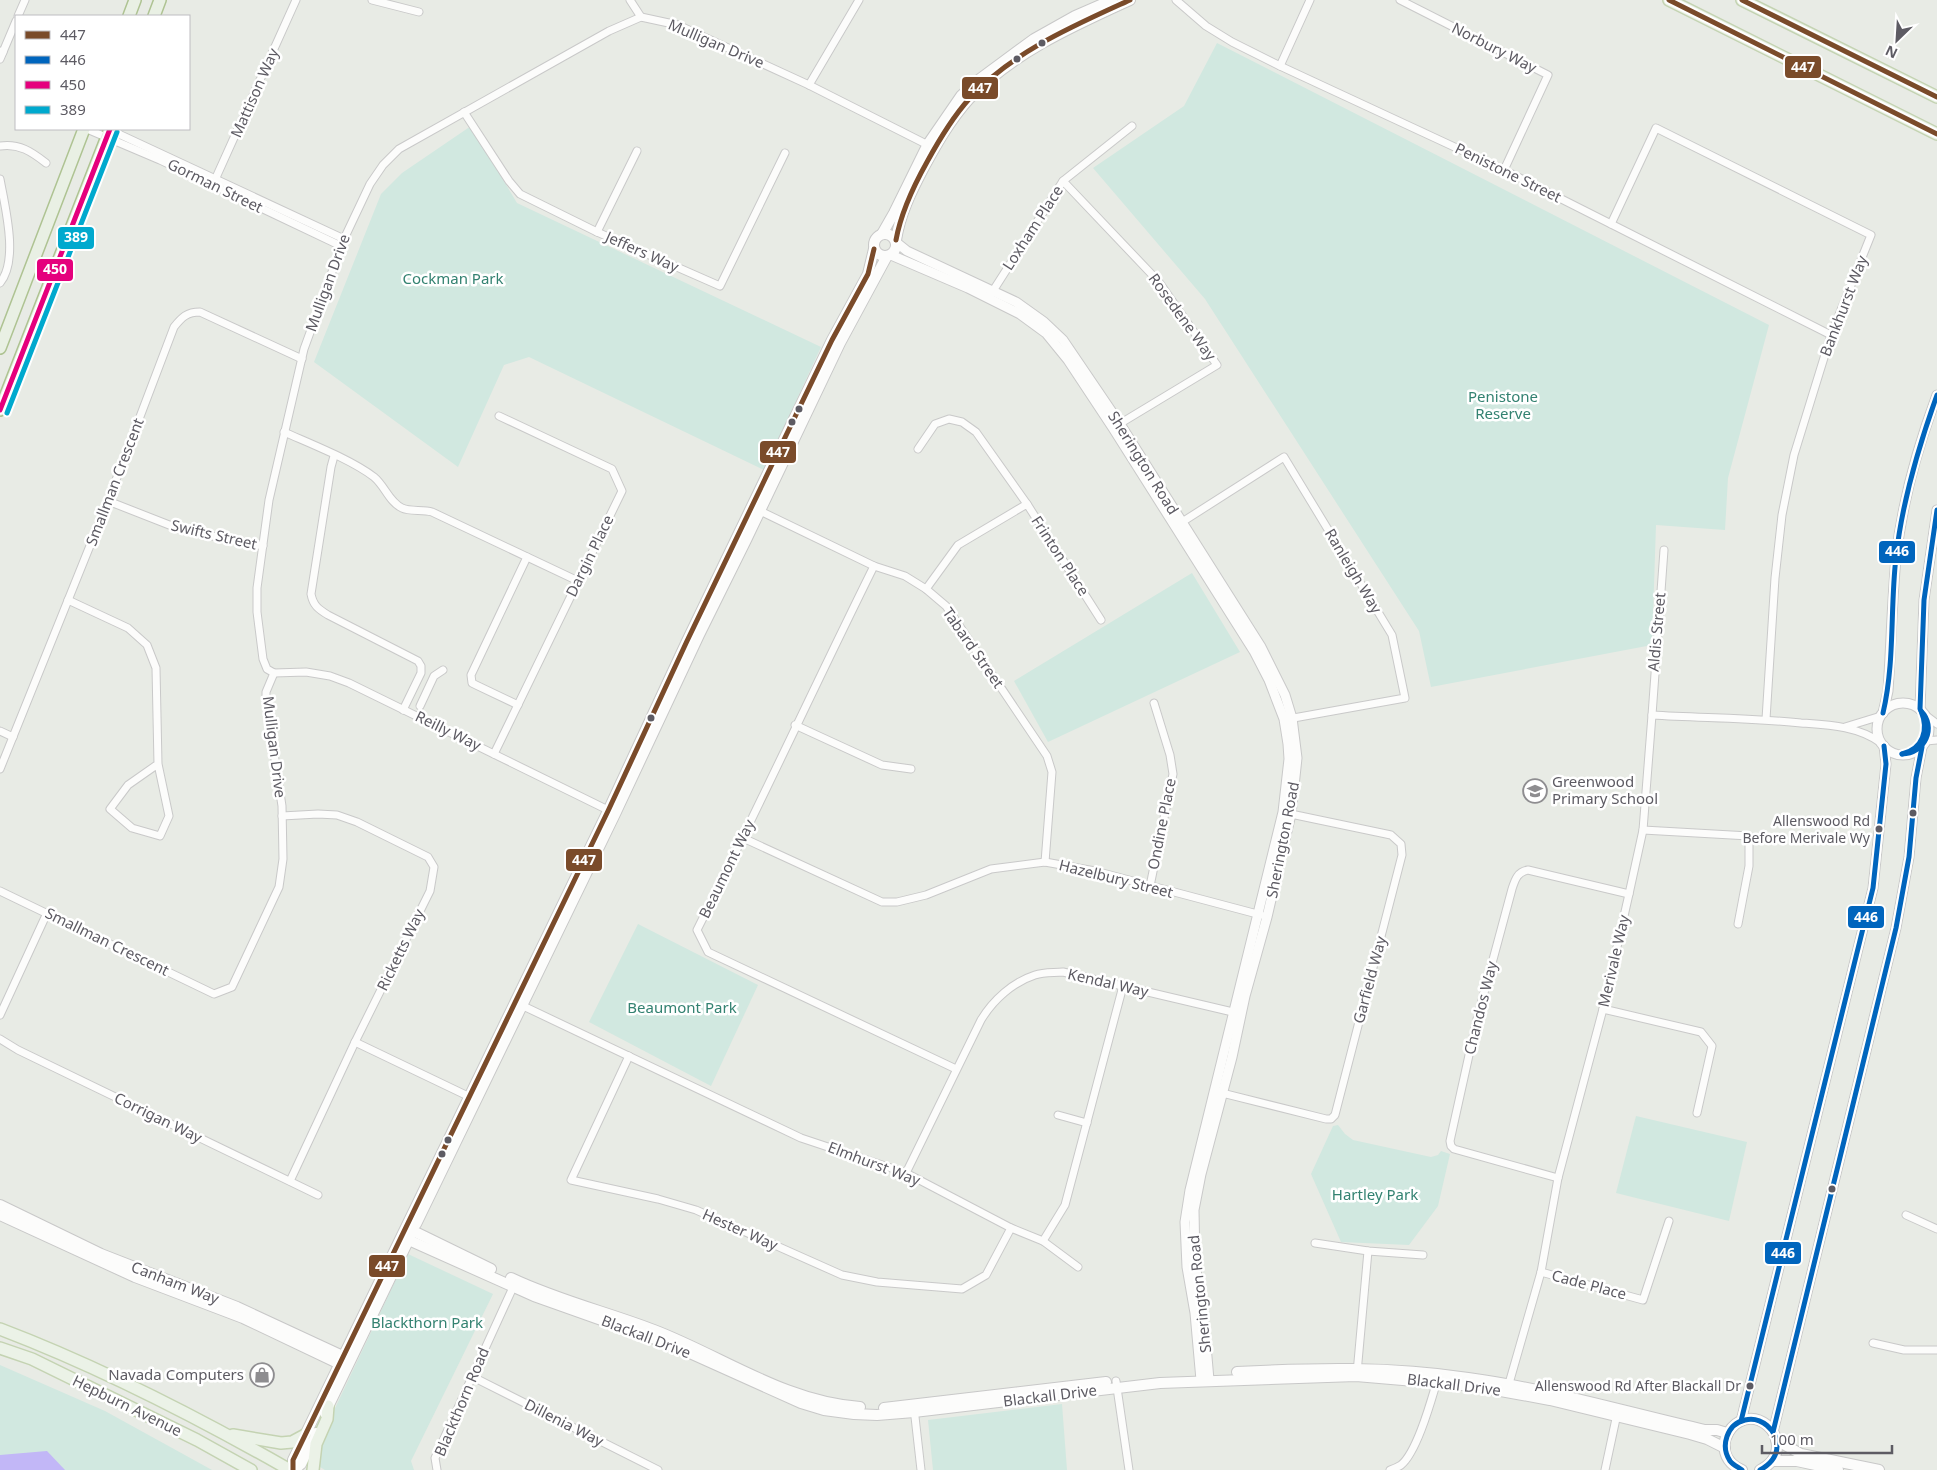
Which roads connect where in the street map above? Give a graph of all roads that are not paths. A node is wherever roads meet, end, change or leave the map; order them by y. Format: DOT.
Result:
graph roads {
  1 [pos="25,0"];
  2 [pos="135,0"];
  3 [pos="160,0"];
  4 [pos="296,0"];
  5 [pos="372,0"];
  6 [pos="630,0"];
  7 [pos="859,0"];
  8 [pos="1130,0"];
  9 [pos="1176,0"];
  10 [pos="1183,0"];
  11 [pos="1310,0"];
  12 [pos="1400,0"];
  13 [pos="1669,0"];
  14 [pos="1742,0"];
  15 [pos="1683,3"];
  16 [pos="1105,4"];
  17 [pos="1188,9"];
  18 [pos="419,12"];
  19 [pos="18,15"];
  20 [pos="129,15"];
  21 [pos="154,15"];
  22 [pos="641,17"];
  23 [pos="15,23"];
  24 [pos="1,54"];
  25 [pos="1280,66"];
  26 [pos="809,84"];
  27 [pos="1937,98"];
  28 [pos="464,112"];
  29 [pos="1132,126"];
  30 [pos="86,130"];
  31 [pos="109,131"];
  32 [pos="1937,134"];
  33 [pos="0,146"];
  34 [pos="931,146"];
  35 [pos="637,151"];
  36 [pos="785,153"];
  37 [pos="46,163"];
  38 [pos="1504,170"];
  39 [pos="0,179"];
  40 [pos="1063,181"];
  41 [pos="214,182"];
  42 [pos="1611,224"];
  43 [pos="597,232"];
  44 [pos="882,234"];
  45 [pos="896,241"];
  46 [pos="342,242"];
  47 [pos="874,249"];
  48 [pos="889,256"];
  49 [pos="0,283"];
  50 [pos="991,294"];
  51 [pos="1831,335"];
  52 [pos="0,348"];
  53 [pos="302,359"];
  54 [pos="1937,395"];
  55 [pos="0,410"];
  56 [pos="499,416"];
  57 [pos="1116,426"];
  58 [pos="284,432"];
  59 [pos="918,449"];
  60 [pos="334,456"];
  61 [pos="108,501"];
  62 [pos="1027,504"];
  63 [pos="756,509"];
  64 [pos="1937,510"];
  65 [pos="1178,525"];
  66 [pos="263,546"];
  67 [pos="1664,550"];
  68 [pos="527,557"];
  69 [pos="874,566"];
  70 [pos="578,581"];
  71 [pos="926,589"];
  72 [pos="68,600"];
  73 [pos="1101,620"];
  74 [pos="443,670"];
  75 [pos="274,672"];
  76 [pos="1154,703"];
  77 [pos="518,705"];
  78 [pos="420,706"];
  79 [pos="403,710"];
  80 [pos="1922,711"];
  81 [pos="1652,715"];
  82 [pos="1882,715"];
  83 [pos="1288,719"];
  84 [pos="1766,719"];
  85 [pos="1937,724"];
  86 [pos="796,725"];
  87 [pos="1845,727"];
  88 [pos="0,731"];
  89 [pos="13,737"];
  90 [pos="1937,740"];
  91 [pos="1883,744"];
  92 [pos="1924,744"];
  93 [pos="494,754"];
  94 [pos="158,764"];
  95 [pos="911,768"];
  96 [pos="0,769"];
  97 [pos="612,812"];
  98 [pos="1287,813"];
  99 [pos="282,816"];
  100 [pos="1643,830"];
  101 [pos="743,838"];
  102 [pos="1045,862"];
  103 [pos="1150,886"];
  104 [pos="0,891"];
  105 [pos="1629,894"];
  106 [pos="47,913"];
  107 [pos="1263,916"];
  108 [pos="1738,924"];
  109 [pos="1123,986"];
  110 [pos="214,994"];
  111 [pos="518,1004"];
  112 [pos="1603,1009"];
  113 [pos="1237,1014"];
  114 [pos="0,1015"];
  115 [pos="0,1039"];
  116 [pos="356,1042"];
  117 [pos="629,1056"];
  118 [pos="956,1070"];
  119 [pos="1219,1092"];
  120 [pos="472,1098"];
  121 [pos="1697,1113"];
  122 [pos="1058,1115"];
  123 [pos="1086,1123"];
  124 [pos="906,1174"];
  125 [pos="1558,1178"];
  126 [pos="290,1181"];
  127 [pos="318,1195"];
  128 [pos="0,1205"];
  129 [pos="0,1214"];
  130 [pos="1906,1215"];
  131 [pos="1670,1221"];
  132 [pos="1011,1228"];
  133 [pos="1937,1229"];
  134 [pos="407,1234"];
  135 [pos="1043,1241"];
  136 [pos="1315,1243"];
  137 [pos="1368,1251"];
  138 [pos="1423,1255"];
  139 [pos="1078,1268"];
  140 [pos="1541,1272"];
  141 [pos="514,1284"];
  142 [pos="0,1329"];
  143 [pos="1873,1343"];
  144 [pos="0,1348"];
  145 [pos="1937,1350"];
  146 [pos="346,1362"];
  147 [pos="1357,1372"];
  148 [pos="471,1376"];
  149 [pos="1205,1377"];
  150 [pos="1437,1378"];
  151 [pos="1117,1384"];
  152 [pos="1507,1388"];
  153 [pos="328,1406"];
  154 [pos="914,1408"];
  155 [pos="1618,1413"];
  156 [pos="1741,1421"];
  157 [pos="1728,1433"];
  158 [pos="226,1434"];
  159 [pos="305,1435"];
  160 [pos="1775,1436"];
  161 [pos="1725,1448"];
  162 [pos="1728,1465"];
  163 [pos="1766,1467"];
  164 [pos="251,1470"];
  165 [pos="292,1470"];
  166 [pos="313,1470"];
  167 [pos="437,1470"];
  168 [pos="658,1470"];
  169 [pos="921,1470"];
  170 [pos="1130,1470"];
  171 [pos="1390,1470"];
  172 [pos="1605,1470"];
  173 [pos="1742,1470"];
  174 [pos="1838,1470"];
  175 [pos="1880,1470"];
  1 -- 19 [label="street"];
  2 -- 20 [label="highway"];
  3 -- 21 [label="highway"];
  4 -- 41 [label="street, Mattison Way"];
  5 -- 18 [label="street"];
  6 -- 22 [label="street"];
  7 -- 26 [label="street"];
  8 -- 16 [label="main road"];
  9 -- 17 [label="street, Penistone Street"];
  10 -- 17 [label="street, Penistone Street"];
  11 -- 25 [label="street"];
  12 -- 38 [label="street, Norbury Way"];
  13 -- 15 [label="main road"];
  14 -- 27 [label="main road"];
  15 -- 32 [label="main road"];
  16 -- 34 [label="main road"];
  17 -- 25 [label="street, Penistone Street"];
  22 -- 26 [label="street, Mulligan Drive"];
  22 -- 28 [label="street, Mulligan Drive"];
  23 -- 24 [label="street"];
  25 -- 38 [label="street, Penistone Street"];
  26 -- 34 [label="street, Mulligan Drive"];
  28 -- 43 [label="street, Jeffers Way"];
  28 -- 46 [label="street, Mulligan Drive"];
  29 -- 40 [label="street, Loxham Place"];
  30 -- 52 [label="highway"];
  31 -- 41 [label="street, Gorman Street"];
  31 -- 55 [label="highway"];
  33 -- 37 [label="street"];
  34 -- 44 [label="main road"];
  34 -- 45 [label="main road"];
  35 -- 43 [label="street"];
  36 -- 43 [label="street, Jeffers Way"];
  38 -- 42 [label="street, Penistone Street"];
  39 -- 49 [label="street"];
  40 -- 50 [label="street, Loxham Place"];
  40 -- 57 [label="street, Rosedene Way"];
  41 -- 46 [label="street, Gorman Street"];
  42 -- 51 [label="street, Penistone Street"];
  42 -- 51 [label="street, Bankhurst Way"];
  44 -- 45 [label="main road"];
  44 -- 47 [label="main road"];
  45 -- 48 [label="main road"];
  45 -- 50 [label="street, Sherington Road"];
  46 -- 53 [label="street, Mulligan Drive"];
  47 -- 48 [label="main road"];
  47 -- 63 [label="main road"];
  48 -- 50 [label="street, Sherington Road"];
  48 -- 63 [label="main road"];
  50 -- 57 [label="street, Sherington Road"];
  51 -- 84 [label="street, Bankhurst Way"];
  53 -- 58 [label="street, Mulligan Drive"];
  53 -- 61 [label="street, Smallman Crescent"];
  54 -- 82 [label="street"];
  56 -- 70 [label="street, Dargin Place"];
  57 -- 65 [label="street, Sherington Road"];
  58 -- 60 [label="street"];
  58 -- 66 [label="street, Mulligan Drive"];
  59 -- 62 [label="street"];
  60 -- 68 [label="street"];
  60 -- 79 [label="street"];
  61 -- 66 [label="street, Swifts Street"];
  61 -- 72 [label="street, Smallman Crescent"];
  62 -- 71 [label="street, Frinton Place"];
  62 -- 73 [label="street, Frinton Place"];
  63 -- 69 [label="street, Tabard Street"];
  63 -- 97 [label="main road"];
  64 -- 80 [label="street"];
  65 -- 83 [label="street, Sherington Road"];
  65 -- 83 [label="street, Ranleigh Way"];
  66 -- 75 [label="street, Mulligan Drive"];
  67 -- 81 [label="street, Aldis Street"];
  68 -- 70 [label="street"];
  68 -- 77 [label="street"];
  69 -- 71 [label="street, Tabard Street"];
  69 -- 86 [label="street, Beaumont Way"];
  70 -- 77 [label="street, Dargin Place"];
  71 -- 102 [label="street, Tabard Street"];
  72 -- 89 [label="street, Smallman Crescent"];
  72 -- 94 [label="street"];
  74 -- 78 [label="street"];
  75 -- 79 [label="street, Reilly Way"];
  75 -- 99 [label="street, Mulligan Drive"];
  76 -- 103 [label="street, Ondine Place"];
  77 -- 93 [label="street, Dargin Place"];
  79 -- 93 [label="street, Reilly Way"];
  80 -- 82 [label="street"];
  80 -- 85 [label="street"];
  80 -- 92 [label="street"];
  81 -- 84 [label="street"];
  81 -- 100 [label="street, Merivale Way"];
  82 -- 87 [label="street"];
  82 -- 91 [label="street"];
  83 -- 98 [label="street, Sherington Road"];
  84 -- 87 [label="street"];
  86 -- 95 [label="street"];
  86 -- 101 [label="street, Beaumont Way"];
  87 -- 91 [label="street"];
  88 -- 89 [label="street"];
  89 -- 96 [label="street, Smallman Crescent"];
  90 -- 92 [label="street"];
  91 -- 92 [label="street"];
  91 -- 156 [label="street"];
  92 -- 160 [label="street"];
  93 -- 97 [label="street, Reilly Way"];
  94 -- 94 [label="street"];
  97 -- 111 [label="main road"];
  98 -- 107 [label="street, Sherington Road"];
  98 -- 119 [label="street, Garfield Way"];
  99 -- 110 [label="street, Mulligan Drive"];
  99 -- 116 [label="street, Ricketts Way"];
  100 -- 105 [label="street, Merivale Way"];
  100 -- 108 [label="street"];
  101 -- 102 [label="street, Hazelbury Street"];
  101 -- 118 [label="street, Beaumont Way"];
  102 -- 103 [label="street, Hazelbury Street"];
  103 -- 107 [label="street, Hazelbury Street"];
  104 -- 106 [label="street, Smallman Crescent"];
  105 -- 112 [label="street, Merivale Way"];
  105 -- 125 [label="street, Chandos Way"];
  106 -- 110 [label="street, Smallman Crescent"];
  106 -- 114 [label="street"];
  107 -- 113 [label="street, Sherington Road"];
  109 -- 113 [label="street, Kendal Way"];
  109 -- 118 [label="street, Kendal Way"];
  109 -- 123 [label="street"];
  111 -- 117 [label="street, Elmhurst Way"];
  111 -- 120 [label="main road"];
  112 -- 121 [label="street"];
  112 -- 125 [label="street, Merivale Way"];
  113 -- 119 [label="street, Sherington Road"];
  115 -- 126 [label="street, Corrigan Way"];
  116 -- 120 [label="street"];
  116 -- 126 [label="street, Ricketts Way"];
  117 -- 124 [label="street, Elmhurst Way"];
  117 -- 132 [label="street, Hester Way"];
  118 -- 124 [label="street, Kendal Way"];
  119 -- 149 [label="street, Sherington Road"];
  120 -- 134 [label="main road"];
  122 -- 123 [label="street"];
  123 -- 135 [label="street"];
  124 -- 132 [label="street, Elmhurst Way"];
  125 -- 140 [label="street, Merivale Way"];
  126 -- 127 [label="street, Corrigan Way"];
  128 -- 146 [label="main road, Canham Way"];
  129 -- 146 [label="main road, Canham Way"];
  130 -- 133 [label="street"];
  131 -- 140 [label="street, Cade Place"];
  132 -- 135 [label="street, Elmhurst Way"];
  134 -- 141 [label="main road, Blackall Drive"];
  134 -- 146 [label="main road"];
  135 -- 139 [label="street"];
  136 -- 137 [label="street"];
  137 -- 138 [label="street"];
  137 -- 147 [label="street"];
  140 -- 152 [label="street, Merivale Way"];
  141 -- 148 [label="street, Blackthorn Road"];
  141 -- 154 [label="main road, Blackall Drive"];
  142 -- 158 [label="main road, Hepburn Avenue"];
  143 -- 145 [label="street"];
  144 -- 164 [label="main road, Hepburn Avenue"];
  146 -- 153 [label="main road"];
  146 -- 159 [label="main road"];
  147 -- 149 [label="main road, Blackall Drive"];
  147 -- 150 [label="main road, Blackall Drive"];
  148 -- 167 [label="street, Blackthorn Road"];
  148 -- 168 [label="street, Dillenia Way"];
  149 -- 151 [label="main road, Blackall Drive"];
  150 -- 152 [label="main road, Blackall Drive"];
  150 -- 171 [label="street"];
  151 -- 154 [label="main road, Blackall Drive"];
  151 -- 170 [label="street"];
  152 -- 155 [label="main road, Blackall Drive"];
  153 -- 165 [label="main road"];
  153 -- 166 [label="main road"];
  154 -- 169 [label="street"];
  155 -- 157 [label="main road, Blackall Drive"];
  155 -- 161 [label="main road, Blackall Drive"];
  155 -- 172 [label="street"];
  156 -- 157 [label="main road"];
  156 -- 160 [label="main road"];
  157 -- 161 [label="main road"];
  158 -- 159 [label="main road"];
  158 -- 165 [label="main road, Hepburn Avenue"];
  159 -- 165 [label="main road"];
  160 -- 163 [label="main road"];
  160 -- 175 [label="main road"];
  161 -- 162 [label="main road"];
  162 -- 173 [label="main road"];
  163 -- 174 [label="main road"];
}
